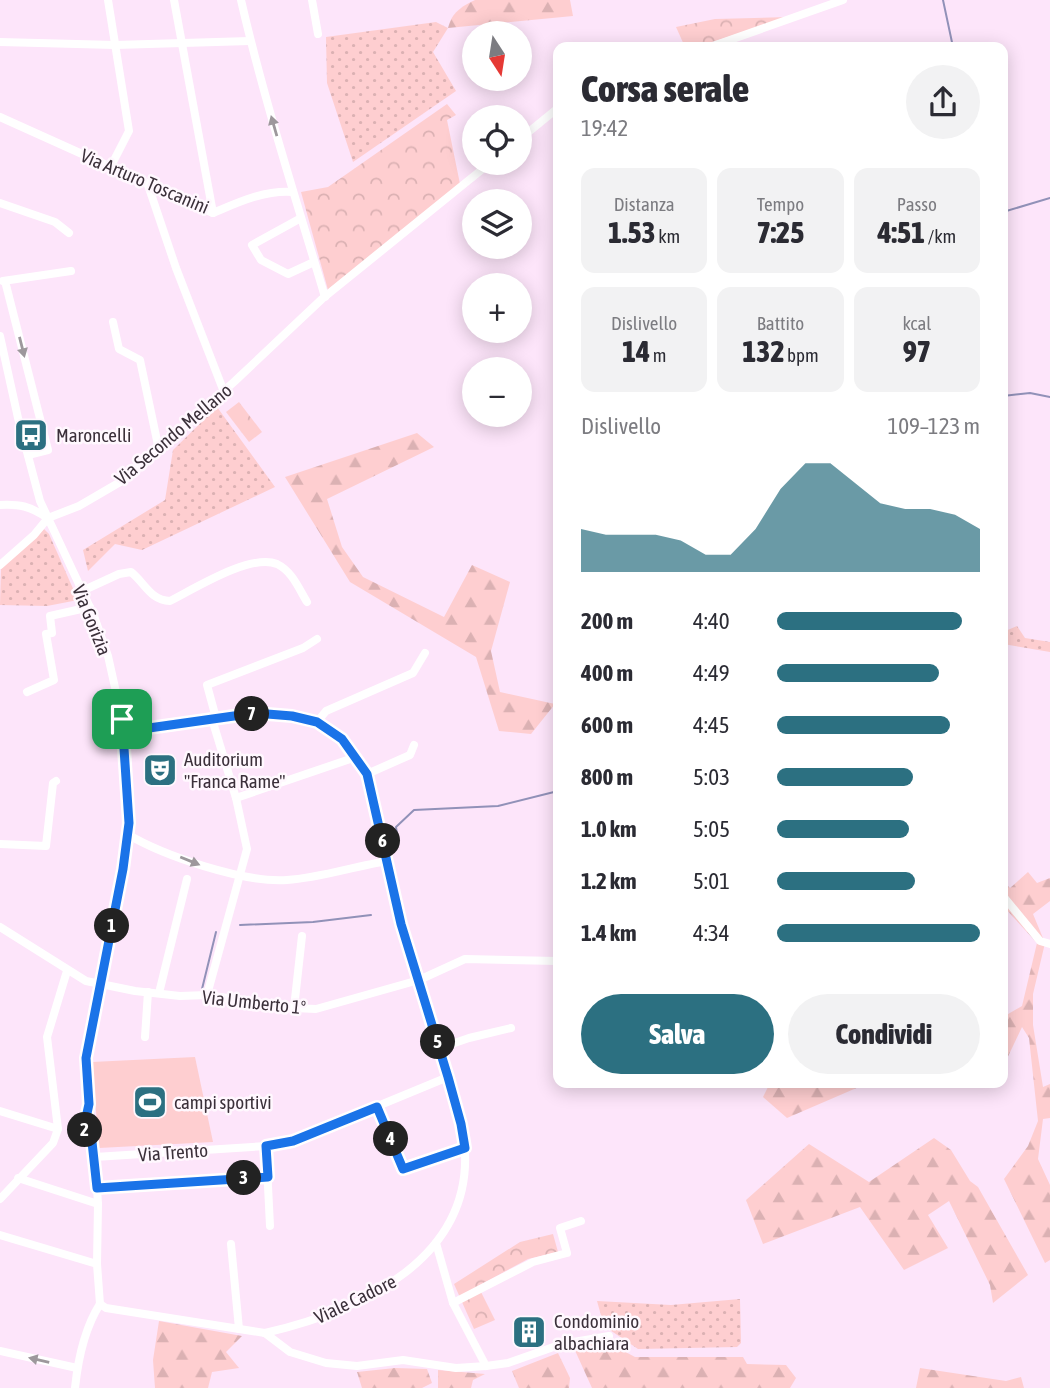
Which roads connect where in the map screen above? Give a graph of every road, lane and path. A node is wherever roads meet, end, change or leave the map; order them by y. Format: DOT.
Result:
graph roads {
  1 [pos="108,0"];
  2 [pos="174,0"];
  3 [pos="241,0"];
  4 [pos="312,0"];
  5 [pos="843,0"];
  6 [pos="318,34"];
  7 [pos="250,41"];
  8 [pos="0,42"];
  9 [pos="723,42"];
  10 [pos="115,45"];
  11 [pos="182,45"];
  12 [pos="553,112"];
  13 [pos="1,119"];
  14 [pos="532,129"];
  15 [pos="110,168"];
  16 [pos="475,175"];
  17 [pos="148,185"];
  18 [pos="293,192"];
  19 [pos="0,203"];
  20 [pos="213,213"];
  21 [pos="301,218"];
  22 [pos="69,233"];
  23 [pos="314,262"];
  24 [pos="71,271"];
  25 [pos="3,281"];
  26 [pos="325,297"];
  27 [pos="113,322"];
  28 [pos="0,336"];
  29 [pos="223,392"];
  30 [pos="159,450"];
  31 [pos="28,455"];
  32 [pos="0,505"];
  33 [pos="48,518"];
  34 [pos="0,565"];
  35 [pos="82,591"];
  36 [pos="307,603"];
  37 [pos="90,607"];
  38 [pos="317,639"];
  39 [pos="425,653"];
  40 [pos="27,692"];
  41 [pos="214,718"];
  42 [pos="122,719"];
  43 [pos="317,722"];
  44 [pos="414,745"];
  45 [pos="356,757"];
  46 [pos="367,774"];
  47 [pos="55,782"];
  48 [pos="236,798"];
  49 [pos="127,834"];
  50 [pos="0,844"];
  51 [pos="388,861"];
  52 [pos="242,874"];
  53 [pos="187,879"];
  54 [pos="1008,902"];
  55 [pos="0,927"];
  56 [pos="302,936"];
  57 [pos="1050,944"];
  58 [pos="553,961"];
  59 [pos="67,971"];
  60 [pos="419,979"];
  61 [pos="101,985"];
  62 [pos="148,992"];
  63 [pos="159,993"];
  64 [pos="207,995"];
  65 [pos="294,1008"];
  66 [pos="511,1028"];
  67 [pos="145,1037"];
  68 [pos="439,1048"];
  69 [pos="448,1077"];
  70 [pos="377,1107"];
  71 [pos="0,1111"];
  72 [pos="58,1129"];
  73 [pos="266,1146"];
  74 [pos="465,1148"];
  75 [pos="95,1157"];
  76 [pos="268,1177"];
  77 [pos="18,1178"];
  78 [pos="97,1188"];
  79 [pos="0,1199"];
  80 [pos="98,1204"];
  81 [pos="582,1222"];
  82 [pos="270,1226"];
  83 [pos="0,1235"];
  84 [pos="436,1242"];
  85 [pos="231,1244"];
  86 [pos="97,1264"];
  87 [pos="453,1303"];
  88 [pos="100,1304"];
  89 [pos="239,1329"];
  90 [pos="265,1333"];
  91 [pos="609,1336"];
  92 [pos="0,1351"];
  93 [pos="486,1366"];
  94 [pos="78,1368"];
  95 [pos="75,1388"];
  1 -- 10 [label="street"];
  2 -- 11 [label="street"];
  3 -- 7 [label="street"];
  4 -- 6 [label="street"];
  5 -- 9 [label="street"];
  7 -- 11 [label="street"];
  18 -- 7 [label="street, one-way"];
  8 -- 10 [label="street"];
  10 -- 11 [label="street"];
  10 -- 15 [label="street"];
  11 -- 20 [label="street"];
  12 -- 14 [label="street"];
  13 -- 15 [label="street, Via Arturo Toscanini"];
  15 -- 17 [label="street, Via Arturo Toscanini"];
  16 -- 26 [label="street, Via Secondo Mellano"];
  17 -- 20 [label="street, Via Arturo Toscanini"];
  17 -- 29 [label="street"];
  18 -- 20 [label="street, Via Arturo Toscanini"];
  18 -- 21 [label="street"];
  19 -- 22 [label="street"];
  21 -- 23 [label="street"];
  21 -- 23 [label="street"];
  23 -- 26 [label="street"];
  24 -- 25 [label="street"];
  25 -- 31 [label="street, one-way"];
  26 -- 29 [label="street, Via Secondo Mellano"];
  27 -- 30 [label="street"];
  28 -- 31 [label="street, Via Gorizia"];
  29 -- 30 [label="street, Via Secondo Mellano"];
  30 -- 33 [label="street, Via Secondo Mellano"];
  31 -- 33 [label="street, Via Gorizia"];
  32 -- 33 [label="street"];
  33 -- 34 [label="street"];
  33 -- 35 [label="street, Via Gorizia"];
  35 -- 36 [label="street"];
  35 -- 37 [label="street, Via Gorizia"];
  37 -- 40 [label="street"];
  37 -- 42 [label="street, Via Gorizia"];
  38 -- 41 [label="street"];
  39 -- 43 [label="street"];
  41 -- 42 [label="street, Viale Cadore"];
  41 -- 43 [label="street, Viale Cadore"];
  41 -- 48 [label="street"];
  42 -- 49 [label="street, Via Gorizia"];
  43 -- 45 [label="street, Viale Cadore"];
  44 -- 46 [label="street"];
  45 -- 46 [label="street, Viale Cadore"];
  45 -- 48 [label="street"];
  46 -- 51 [label="street, Viale Cadore"];
  47 -- 50 [label="street"];
  48 -- 52 [label="street"];
  49 -- 52 [label="street, one-way"];
  49 -- 61 [label="street, Via Gorizia"];
  51 -- 52 [label="street"];
  51 -- 60 [label="street, Viale Cadore"];
  52 -- 64 [label="street"];
  53 -- 63 [label="street"];
  54 -- 57 [label="street"];
  55 -- 59 [label="street, Via Umberto 1°"];
  56 -- 65 [label="street"];
  58 -- 60 [label="street, Via Umberto 1°"];
  59 -- 61 [label="street, Via Umberto 1°"];
  59 -- 72 [label="street"];
  60 -- 65 [label="street, Via Umberto 1°"];
  60 -- 68 [label="street, Viale Cadore"];
  61 -- 62 [label="street, Via Umberto 1°"];
  61 -- 75 [label="street, Via Gorizia"];
  62 -- 63 [label="street, Via Umberto 1°"];
  62 -- 67 [label="street"];
  63 -- 64 [label="street, Via Umberto 1°"];
  64 -- 65 [label="street, Via Umberto 1°"];
  66 -- 68 [label="street"];
  68 -- 69 [label="street, Viale Cadore"];
  69 -- 70 [label="street, Via Trento"];
  69 -- 74 [label="street, Viale Cadore"];
  70 -- 73 [label="street, Via Trento"];
  70 -- 74 [label="street"];
  71 -- 72 [label="street"];
  72 -- 77 [label="street"];
  73 -- 75 [label="street, Via Trento"];
  73 -- 76 [label="street"];
  74 -- 84 [label="street, Viale Cadore"];
  75 -- 78 [label="street, Via Gorizia"];
  76 -- 78 [label="street"];
  76 -- 82 [label="street"];
  77 -- 79 [label="street"];
  77 -- 80 [label="street"];
  78 -- 80 [label="street, Via Gorizia"];
  80 -- 86 [label="street, Via Gorizia"];
  81 -- 87 [label="street"];
  83 -- 86 [label="street"];
  84 -- 87 [label="street"];
  84 -- 90 [label="street, Viale Cadore"];
  85 -- 89 [label="street"];
  86 -- 88 [label="street, Via Gorizia"];
  87 -- 93 [label="street"];
  88 -- 89 [label="street"];
  88 -- 94 [label="street"];
  89 -- 90 [label="street"];
  90 -- 93 [label="street"];
  91 -- 93 [label="street"];
  94 -- 92 [label="street, one-way"];
  94 -- 95 [label="street"];
}
